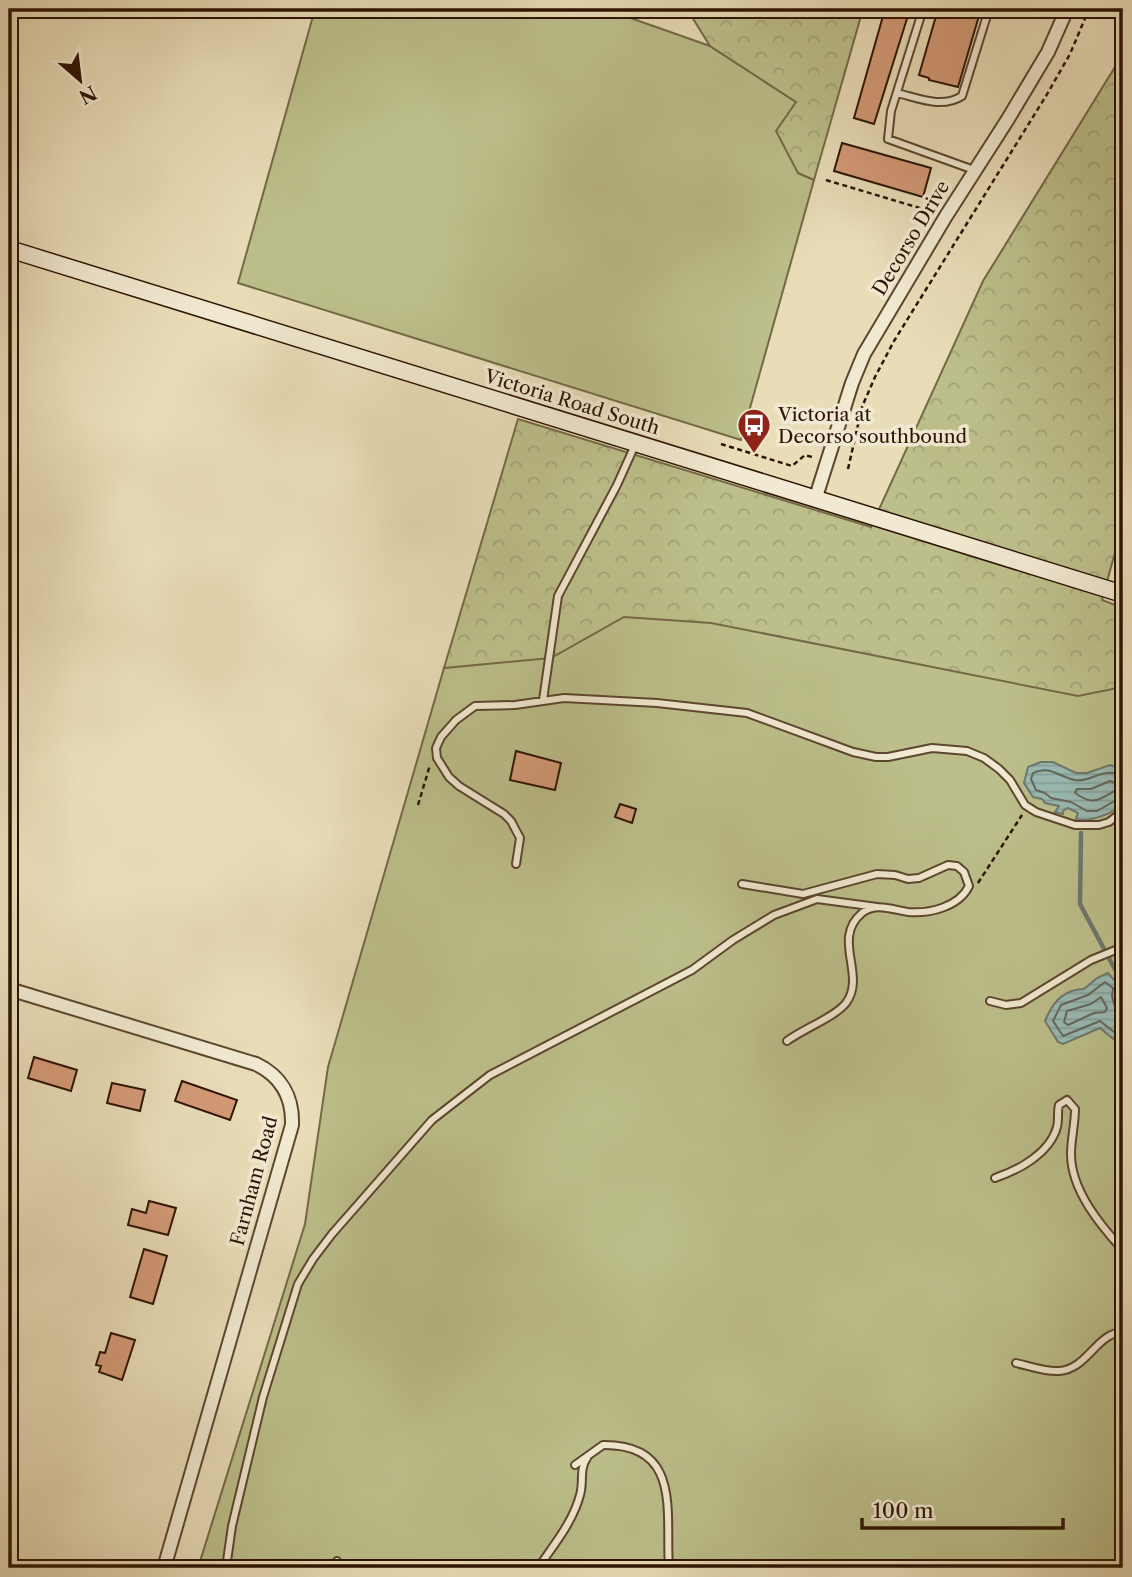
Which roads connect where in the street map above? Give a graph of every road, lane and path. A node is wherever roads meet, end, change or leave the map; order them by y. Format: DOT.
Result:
graph roads {
  1 [pos="923,9"];
  2 [pos="989,9"];
  3 [pos="1067,9"];
  4 [pos="1089,9"];
  5 [pos="897,93"];
  6 [pos="974,170"];
  7 [pos="826,180"];
  8 [pos="946,216"];
  9 [pos="9,248"];
  10 [pos="635,444"];
  11 [pos="721,444"];
  12 [pos="815,458"];
  13 [pos="848,469"];
  14 [pos="815,500"];
  15 [pos="1123,594"];
  16 [pos="543,700"];
  17 [pos="436,748"];
  18 [pos="418,806"];
  19 [pos="1027,806"];
  20 [pos="1123,811"];
  21 [pos="516,864"];
  22 [pos="742,884"];
  23 [pos="961,897"];
  24 [pos="877,907"];
  25 [pos="1123,947"];
  26 [pos="9,989"];
  27 [pos="990,1001"];
  28 [pos="787,1041"];
  29 [pos="995,1178"];
  30 [pos="1123,1250"];
  31 [pos="1123,1332"];
  32 [pos="1016,1363"];
  33 [pos="595,1448"];
  34 [pos="575,1465"];
  35 [pos="164,1568"];
  36 [pos="226,1568"];
  37 [pos="538,1568"];
  38 [pos="669,1568"];
  1 -- 5 [label="lane"];
  2 -- 5 [label="lane"];
  3 -- 6 [label="street, Decorso Drive"];
  4 -- 13 [label="path"];
  5 -- 6 [label="lane"];
  6 -- 8 [label="street, Decorso Drive"];
  7 -- 8 [label="path"];
  8 -- 14 [label="street, Decorso Drive"];
  9 -- 10 [label="main road, Victoria Road South"];
  10 -- 14 [label="main road, Victoria Road South"];
  10 -- 16 [label="lane"];
  11 -- 12 [label="path"];
  14 -- 15 [label="main road, Victoria Road South"];
  16 -- 17 [label="lane"];
  16 -- 19 [label="lane"];
  17 -- 18 [label="path"];
  17 -- 21 [label="lane"];
  19 -- 20 [label="lane"];
  19 -- 23 [label="path"];
  22 -- 23 [label="lane"];
  23 -- 24 [label="lane"];
  24 -- 28 [label="lane"];
  24 -- 36 [label="lane"];
  25 -- 27 [label="lane"];
  26 -- 35 [label="street, Farnham Road"];
  29 -- 30 [label="lane"];
  31 -- 32 [label="lane"];
  33 -- 34 [label="lane"];
  33 -- 37 [label="lane"];
  33 -- 38 [label="lane"];
}
